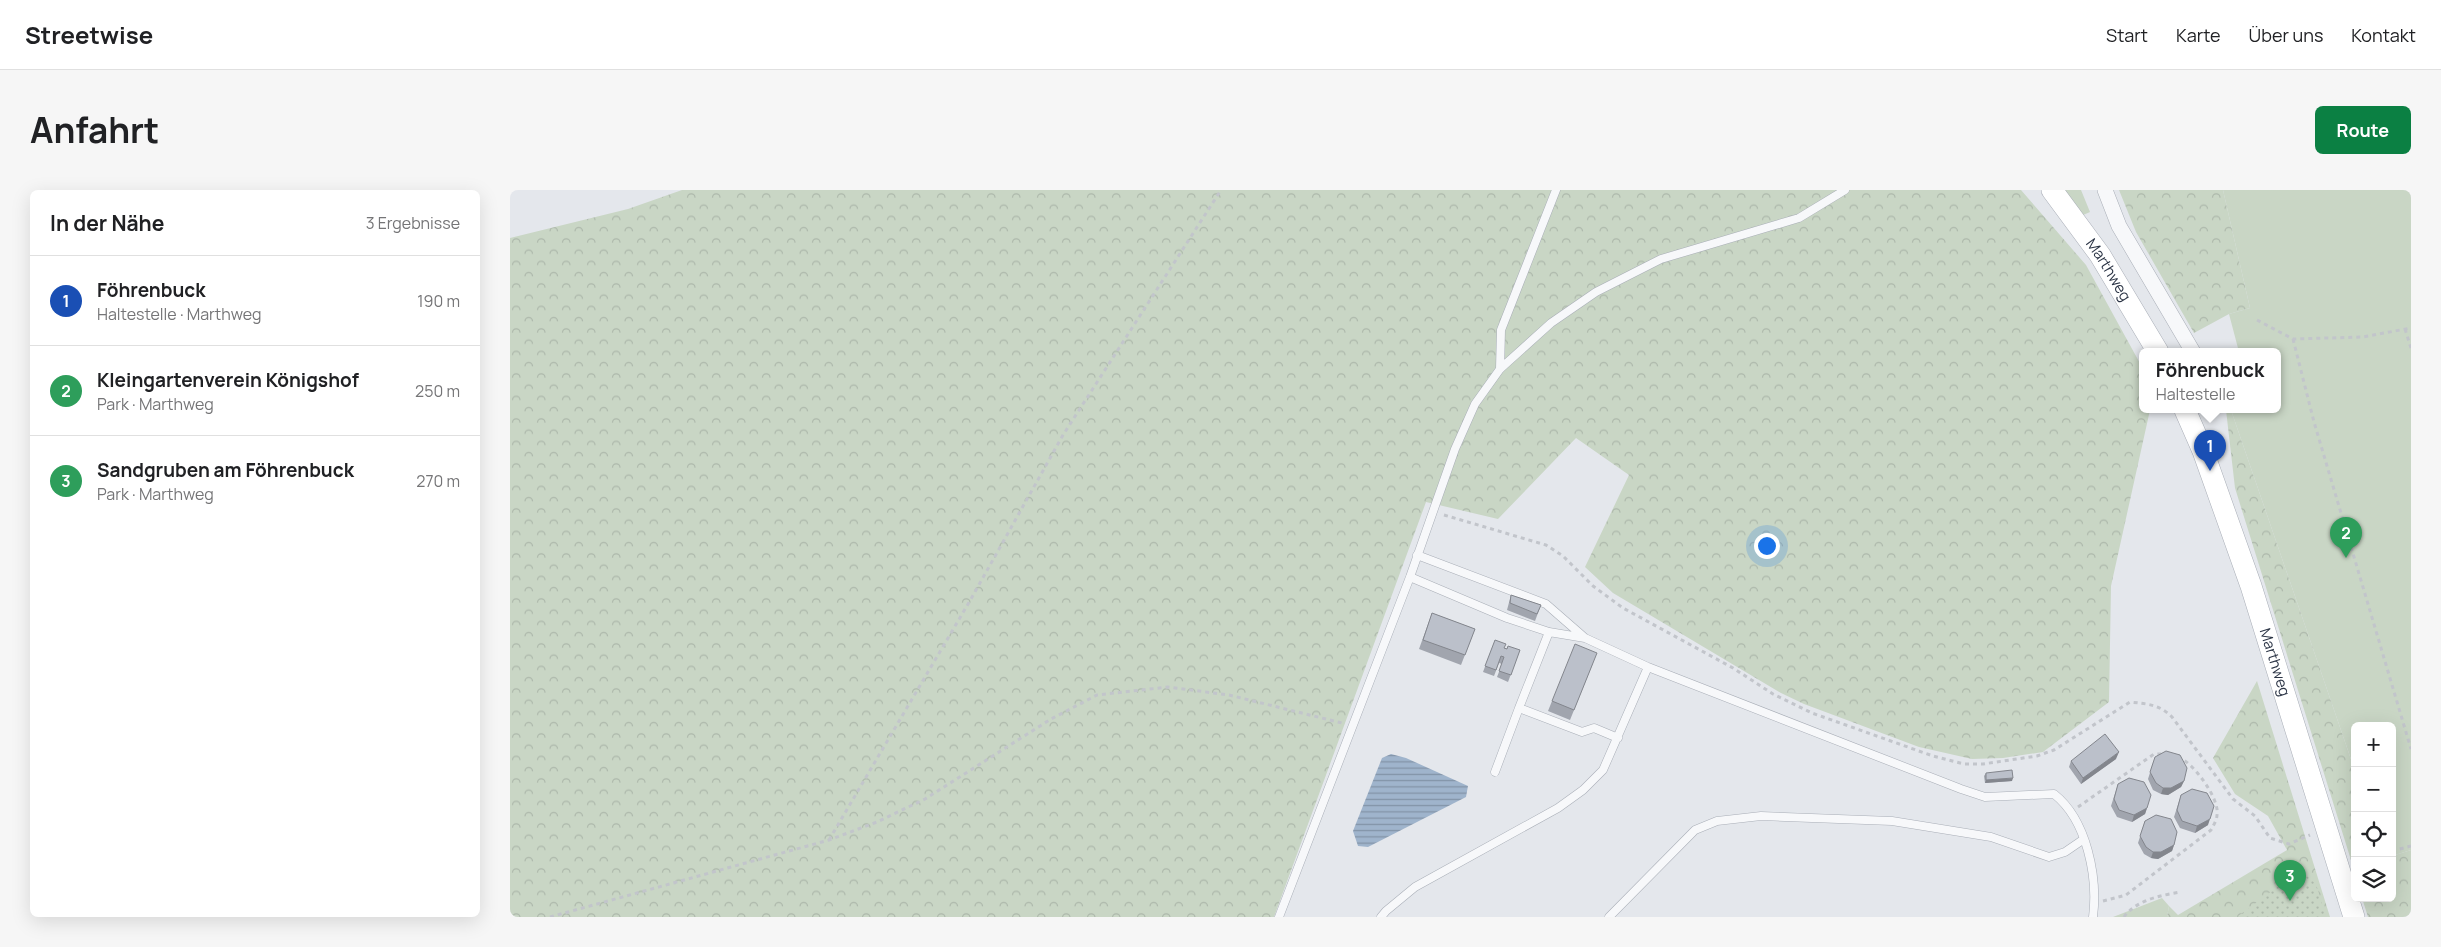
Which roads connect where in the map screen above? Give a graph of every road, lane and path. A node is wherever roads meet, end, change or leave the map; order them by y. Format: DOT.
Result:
graph roads {
  1 [pos="1221,190"];
  2 [pos="1556,190"];
  3 [pos="1845,190"];
  4 [pos="2052,190"];
  5 [pos="2105,190"];
  6 [pos="2257,320"];
  7 [pos="2411,328"];
  8 [pos="2406,329"];
  9 [pos="2292,339"];
  10 [pos="2156,348"];
  11 [pos="2191,348"];
  12 [pos="2411,348"];
  13 [pos="1500,369"];
  14 [pos="2186,413"];
  15 [pos="1434,511"];
  16 [pos="1417,555"];
  17 [pos="1410,577"];
  18 [pos="1549,632"];
  19 [pos="1585,638"];
  20 [pos="1648,666"];
  21 [pos="1520,708"];
  22 [pos="1353,726"];
  23 [pos="1618,738"];
  24 [pos="2411,749"];
  25 [pos="1495,772"];
  26 [pos="2071,812"];
  27 [pos="2313,834"];
  28 [pos="2084,839"];
  29 [pos="829,840"];
  30 [pos="2411,846"];
  31 [pos="2396,850"];
  32 [pos="2181,892"];
  33 [pos="2094,904"];
  34 [pos="550,917"];
  35 [pos="1279,917"];
  36 [pos="1381,917"];
  37 [pos="1609,917"];
  38 [pos="2093,917"];
  39 [pos="2124,917"];
  40 [pos="2354,917"];
  1 -- 29 [label="path"];
  2 -- 13 [label="lane"];
  3 -- 13 [label="lane"];
  4 -- 10 [label="main road, Marthweg"];
  5 -- 11 [label="street"];
  6 -- 9 [label="path"];
  7 -- 8 [label="path"];
  8 -- 9 [label="path"];
  8 -- 12 [label="path"];
  9 -- 24 [label="path"];
  13 -- 15 [label="lane"];
  14 -- 40 [label="main road, Marthweg"];
  15 -- 16 [label="lane"];
  15 -- 27 [label="path"];
  16 -- 17 [label="lane"];
  16 -- 19 [label="lane"];
  17 -- 18 [label="lane"];
  17 -- 22 [label="lane"];
  18 -- 19 [label="lane"];
  18 -- 21 [label="lane"];
  19 -- 20 [label="lane"];
  20 -- 23 [label="lane"];
  20 -- 26 [label="lane"];
  21 -- 23 [label="lane"];
  21 -- 25 [label="lane"];
  22 -- 29 [label="path"];
  22 -- 35 [label="lane"];
  23 -- 36 [label="lane"];
  26 -- 28 [label="lane"];
  26 -- 33 [label="path"];
  28 -- 33 [label="lane"];
  28 -- 37 [label="lane"];
  29 -- 34 [label="path"];
  30 -- 31 [label="path"];
  32 -- 39 [label="path"];
  33 -- 38 [label="lane"];
}
